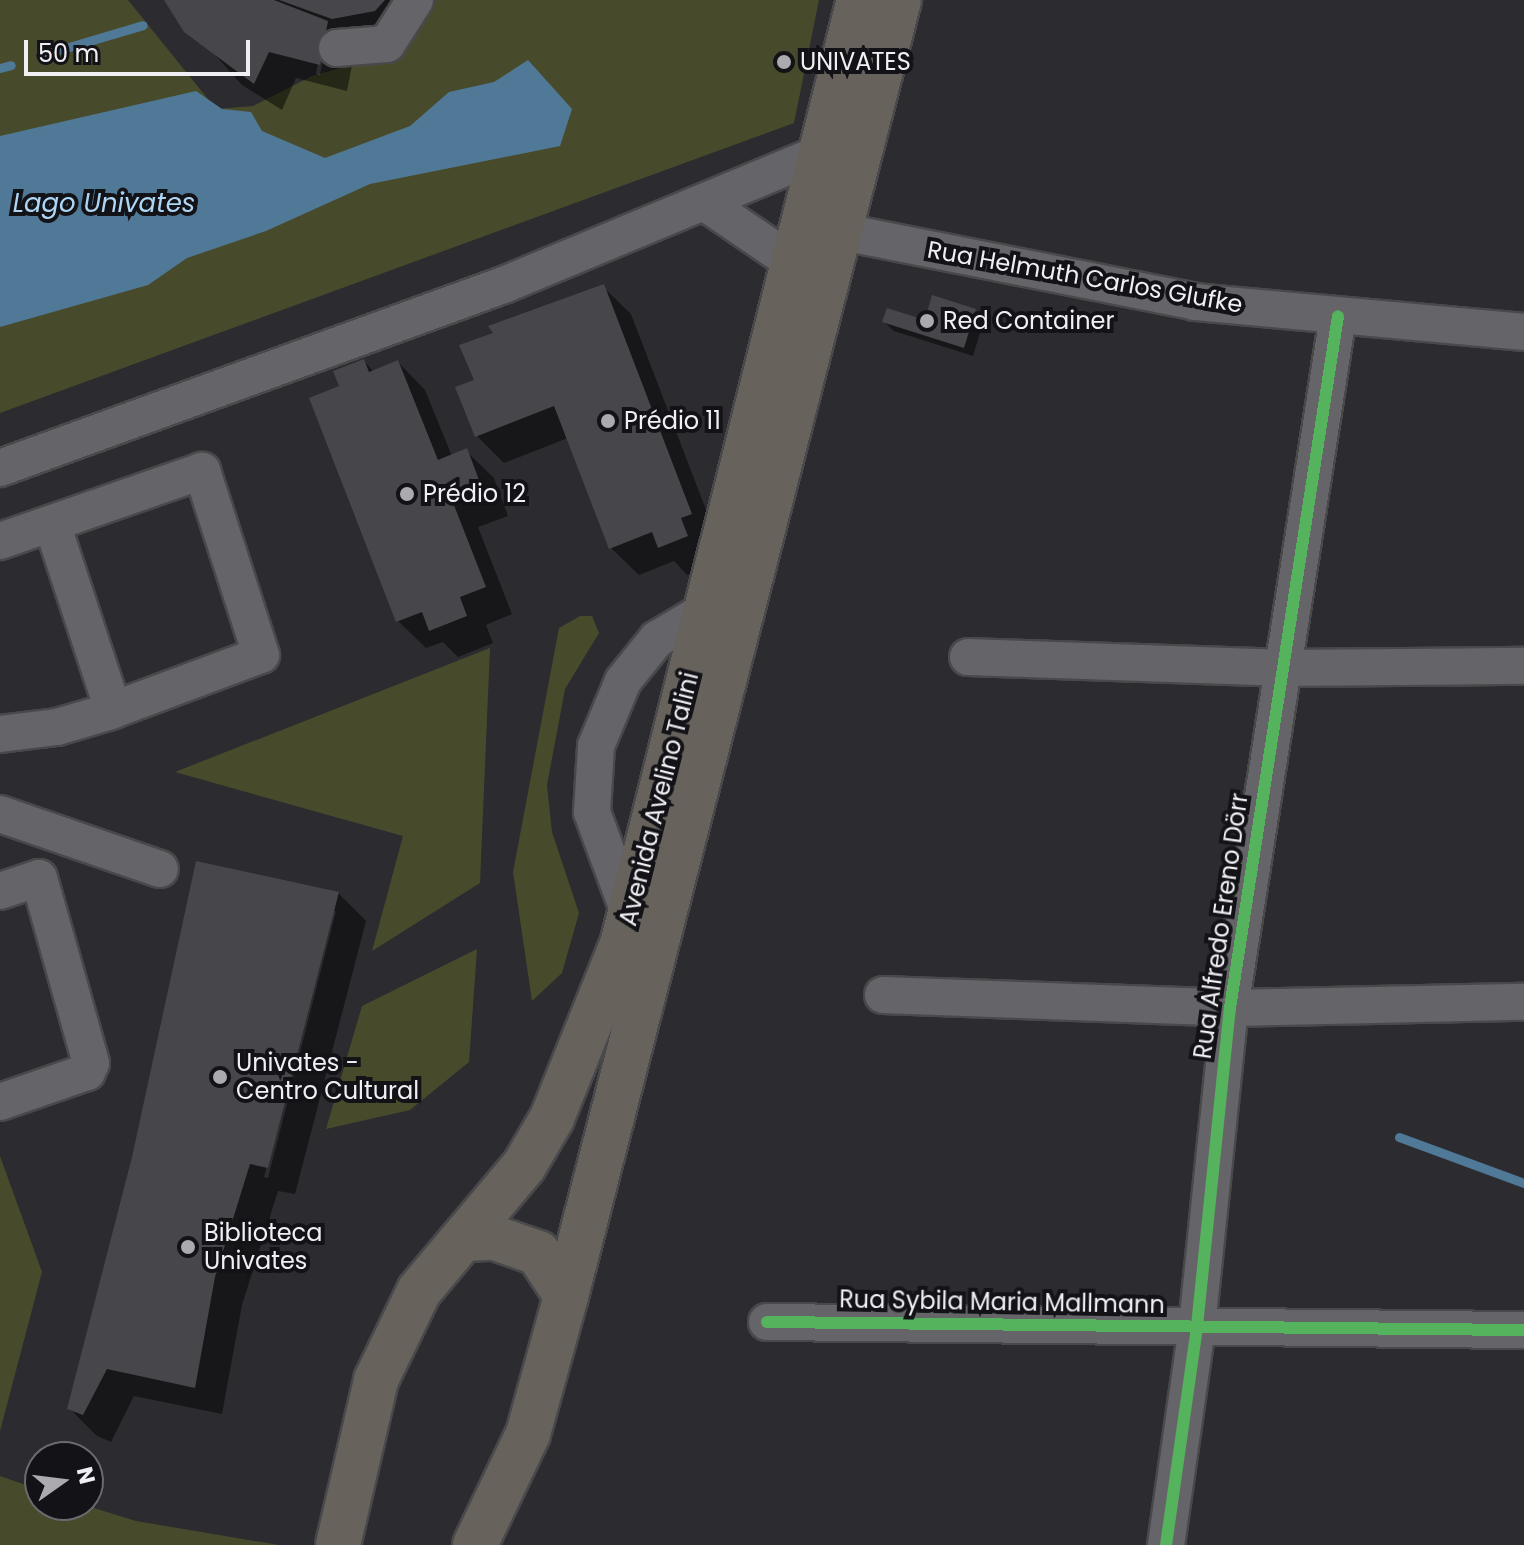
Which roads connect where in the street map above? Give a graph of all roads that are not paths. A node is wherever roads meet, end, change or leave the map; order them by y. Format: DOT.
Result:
graph roads {
  1 [pos="415,0"];
  2 [pos="859,0"];
  3 [pos="899,0"];
  4 [pos="337,48"];
  5 [pos="823,152"];
  6 [pos="707,204"];
  7 [pos="838,231"];
  8 [pos="795,264"];
  9 [pos="1338,316"];
  10 [pos="1524,332"];
  11 [pos="0,468"];
  12 [pos="52,524"];
  13 [pos="0,541"];
  14 [pos="706,610"];
  15 [pos="968,657"];
  16 [pos="1524,666"];
  17 [pos="1279,668"];
  18 [pos="113,710"];
  19 [pos="0,734"];
  20 [pos="0,814"];
  21 [pos="160,869"];
  22 [pos="0,891"];
  23 [pos="630,915"];
  24 [pos="883,995"];
  25 [pos="1524,1002"];
  26 [pos="1230,1008"];
  27 [pos="0,1102"];
  28 [pos="463,1239"];
  29 [pos="566,1296"];
  30 [pos="767,1322"];
  31 [pos="1197,1326"];
  32 [pos="1524,1330"];
  33 [pos="342,1541"];
  34 [pos="475,1545"];
  35 [pos="1166,1545"];
  1 -- 4 [label="street"];
  2 -- 5 [label="main road, Avenida Avelino Talini"];
  3 -- 7 [label="main road, Avenida Avelino Talini"];
  5 -- 6 [label="street"];
  5 -- 8 [label="main road, Avenida Avelino Talini"];
  6 -- 8 [label="street"];
  6 -- 11 [label="street"];
  7 -- 9 [label="street, Rua Helmuth Carlos Glufke"];
  7 -- 29 [label="main road, Avenida Avelino Talini"];
  8 -- 14 [label="main road, Avenida Avelino Talini"];
  9 -- 10 [label="street, Rua Helmuth Carlos Glufke"];
  9 -- 17 [label="street, Rua Alfredo Ereno Dörr"];
  12 -- 13 [label="street"];
  12 -- 18 [label="street"];
  12 -- 18 [label="street"];
  14 -- 23 [label="main road, Avenida Avelino Talini"];
  14 -- 23 [label="street"];
  15 -- 17 [label="street"];
  16 -- 17 [label="street"];
  17 -- 26 [label="street, Rua Alfredo Ereno Dörr"];
  18 -- 19 [label="street"];
  20 -- 21 [label="street"];
  22 -- 27 [label="street"];
  23 -- 28 [label="main road, Avenida Avelino Talini"];
  24 -- 26 [label="street"];
  25 -- 26 [label="street"];
  26 -- 31 [label="street, Rua Alfredo Ereno Dörr"];
  28 -- 29 [label="main road"];
  28 -- 33 [label="main road, Avenida Avelino Talini"];
  29 -- 34 [label="main road, Avenida Avelino Talini"];
  30 -- 31 [label="street, Rua Sybila Maria Mallmann"];
  31 -- 32 [label="street, Rua Sybila Maria Mallmann"];
  31 -- 35 [label="street, Rua Alfredo Ereno Dörr"];
}
